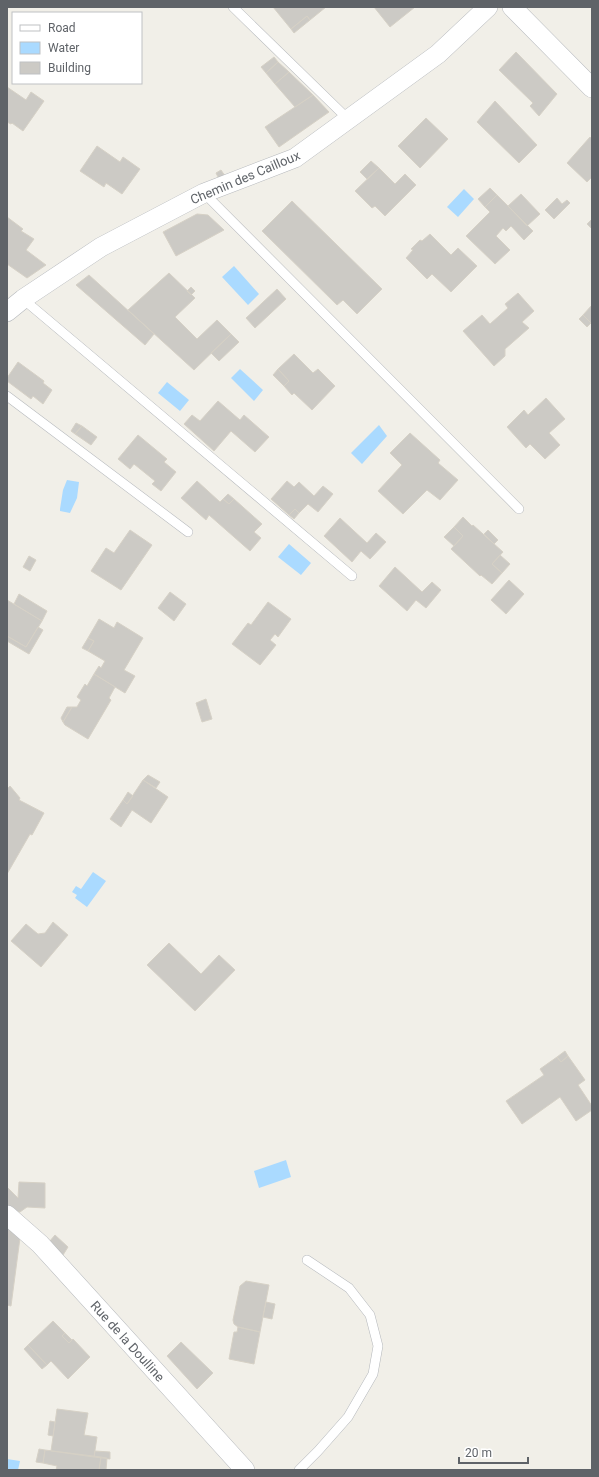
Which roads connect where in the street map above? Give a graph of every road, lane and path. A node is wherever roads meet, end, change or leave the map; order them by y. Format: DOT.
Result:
graph roads {
  1 [pos="233,7"];
  2 [pos="488,7"];
  3 [pos="512,7"];
  4 [pos="592,88"];
  5 [pos="348,120"];
  6 [pos="204,192"];
  7 [pos="23,299"];
  8 [pos="7,312"];
  9 [pos="7,396"];
  10 [pos="519,509"];
  11 [pos="188,532"];
  12 [pos="352,576"];
  13 [pos="7,1215"];
  14 [pos="307,1260"];
  15 [pos="245,1470"];
  16 [pos="299,1470"];
  1 -- 5 [label="lane"];
  2 -- 5 [label="street, Chemin des Cailloux"];
  3 -- 4 [label="street"];
  5 -- 6 [label="street, Chemin des Cailloux"];
  6 -- 7 [label="street, Chemin des Cailloux"];
  6 -- 10 [label="lane"];
  7 -- 8 [label="street, Chemin des Cailloux"];
  7 -- 12 [label="lane"];
  9 -- 11 [label="lane"];
  13 -- 15 [label="street, Rue de la Doulline"];
  14 -- 16 [label="lane"];
}
